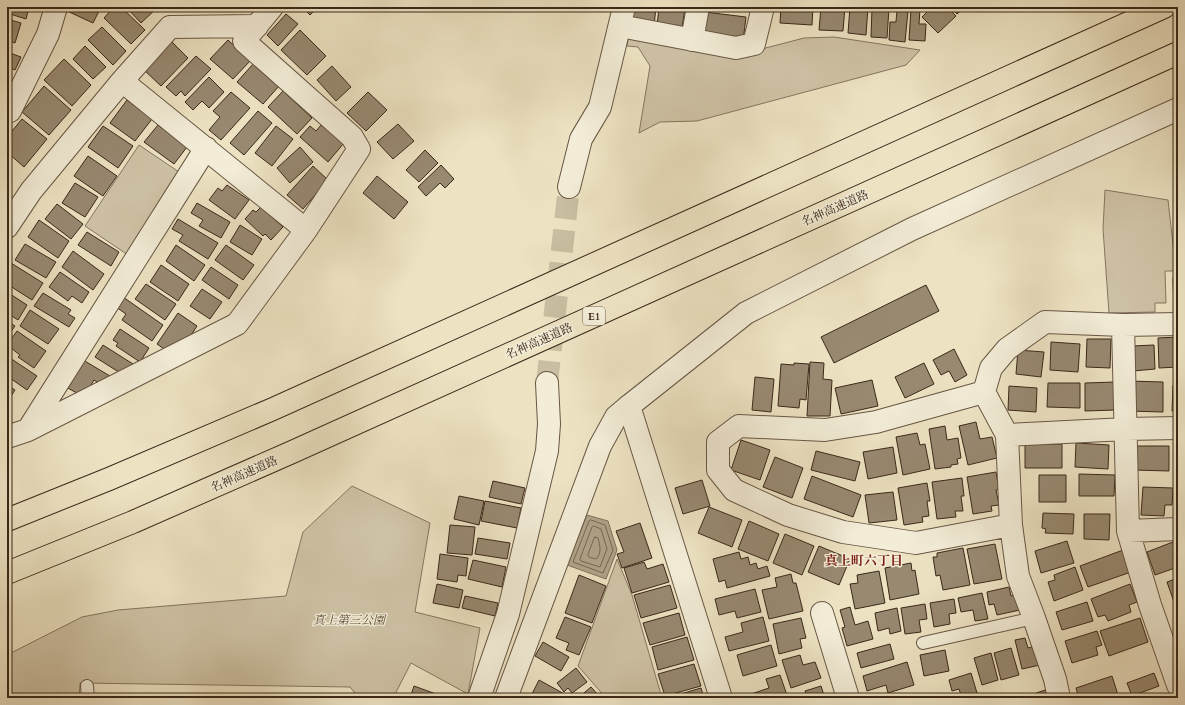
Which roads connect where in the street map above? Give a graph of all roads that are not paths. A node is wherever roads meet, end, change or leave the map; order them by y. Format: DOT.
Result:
graph roads {
  1 [pos="56,7"];
  2 [pos="272,7"];
  3 [pos="698,7"];
  4 [pos="763,7"];
  5 [pos="1164,7"];
  6 [pos="622,17"];
  7 [pos="257,26"];
  8 [pos="692,40"];
  9 [pos="1178,53"];
  10 [pos="122,81"];
  11 [pos="1178,109"];
  12 [pos="7,110"];
  13 [pos="206,148"];
  14 [pos="570,187"];
  15 [pos="7,228"];
  16 [pos="306,230"];
  17 [pos="1178,324"];
  18 [pos="1123,325"];
  19 [pos="547,383"];
  20 [pos="984,392"];
  21 [pos="629,406"];
  22 [pos="1178,428"];
  23 [pos="1126,429"];
  24 [pos="28,430"];
  25 [pos="1007,435"];
  26 [pos="7,437"];
  27 [pos="7,520"];
  28 [pos="1011,525"];
  29 [pos="1178,529"];
  30 [pos="1128,531"];
  31 [pos="7,573"];
  32 [pos="822,613"];
  33 [pos="1034,618"];
  34 [pos="923,643"];
  35 [pos="1178,686"];
  36 [pos="480,698"];
  37 [pos="506,698"];
  38 [pos="721,698"];
  39 [pos="848,698"];
  40 [pos="1059,698"];
  1 -- 12 [label="street"];
  2 -- 7 [label="street"];
  3 -- 8 [label="street"];
  4 -- 8 [label="street"];
  5 -- 27 [label="highway"];
  6 -- 8 [label="street"];
  6 -- 14 [label="street"];
  7 -- 10 [label="street"];
  7 -- 16 [label="street"];
  9 -- 31 [label="highway, 名神高速道路 / E1"];
  10 -- 13 [label="street"];
  10 -- 15 [label="street"];
  11 -- 21 [label="street"];
  13 -- 16 [label="street"];
  13 -- 24 [label="street"];
  16 -- 24 [label="street"];
  17 -- 18 [label="street"];
  18 -- 20 [label="street"];
  18 -- 23 [label="street"];
  19 -- 36 [label="street"];
  20 -- 25 [label="street"];
  20 -- 28 [label="street"];
  21 -- 37 [label="street"];
  21 -- 38 [label="street"];
  22 -- 23 [label="street"];
  23 -- 25 [label="street"];
  23 -- 30 [label="street"];
  24 -- 26 [label="street"];
  25 -- 28 [label="street"];
  28 -- 33 [label="street"];
  29 -- 30 [label="street"];
  30 -- 35 [label="street"];
  32 -- 39 [label="street"];
  33 -- 34 [label="lane"];
  33 -- 40 [label="street"];
}
